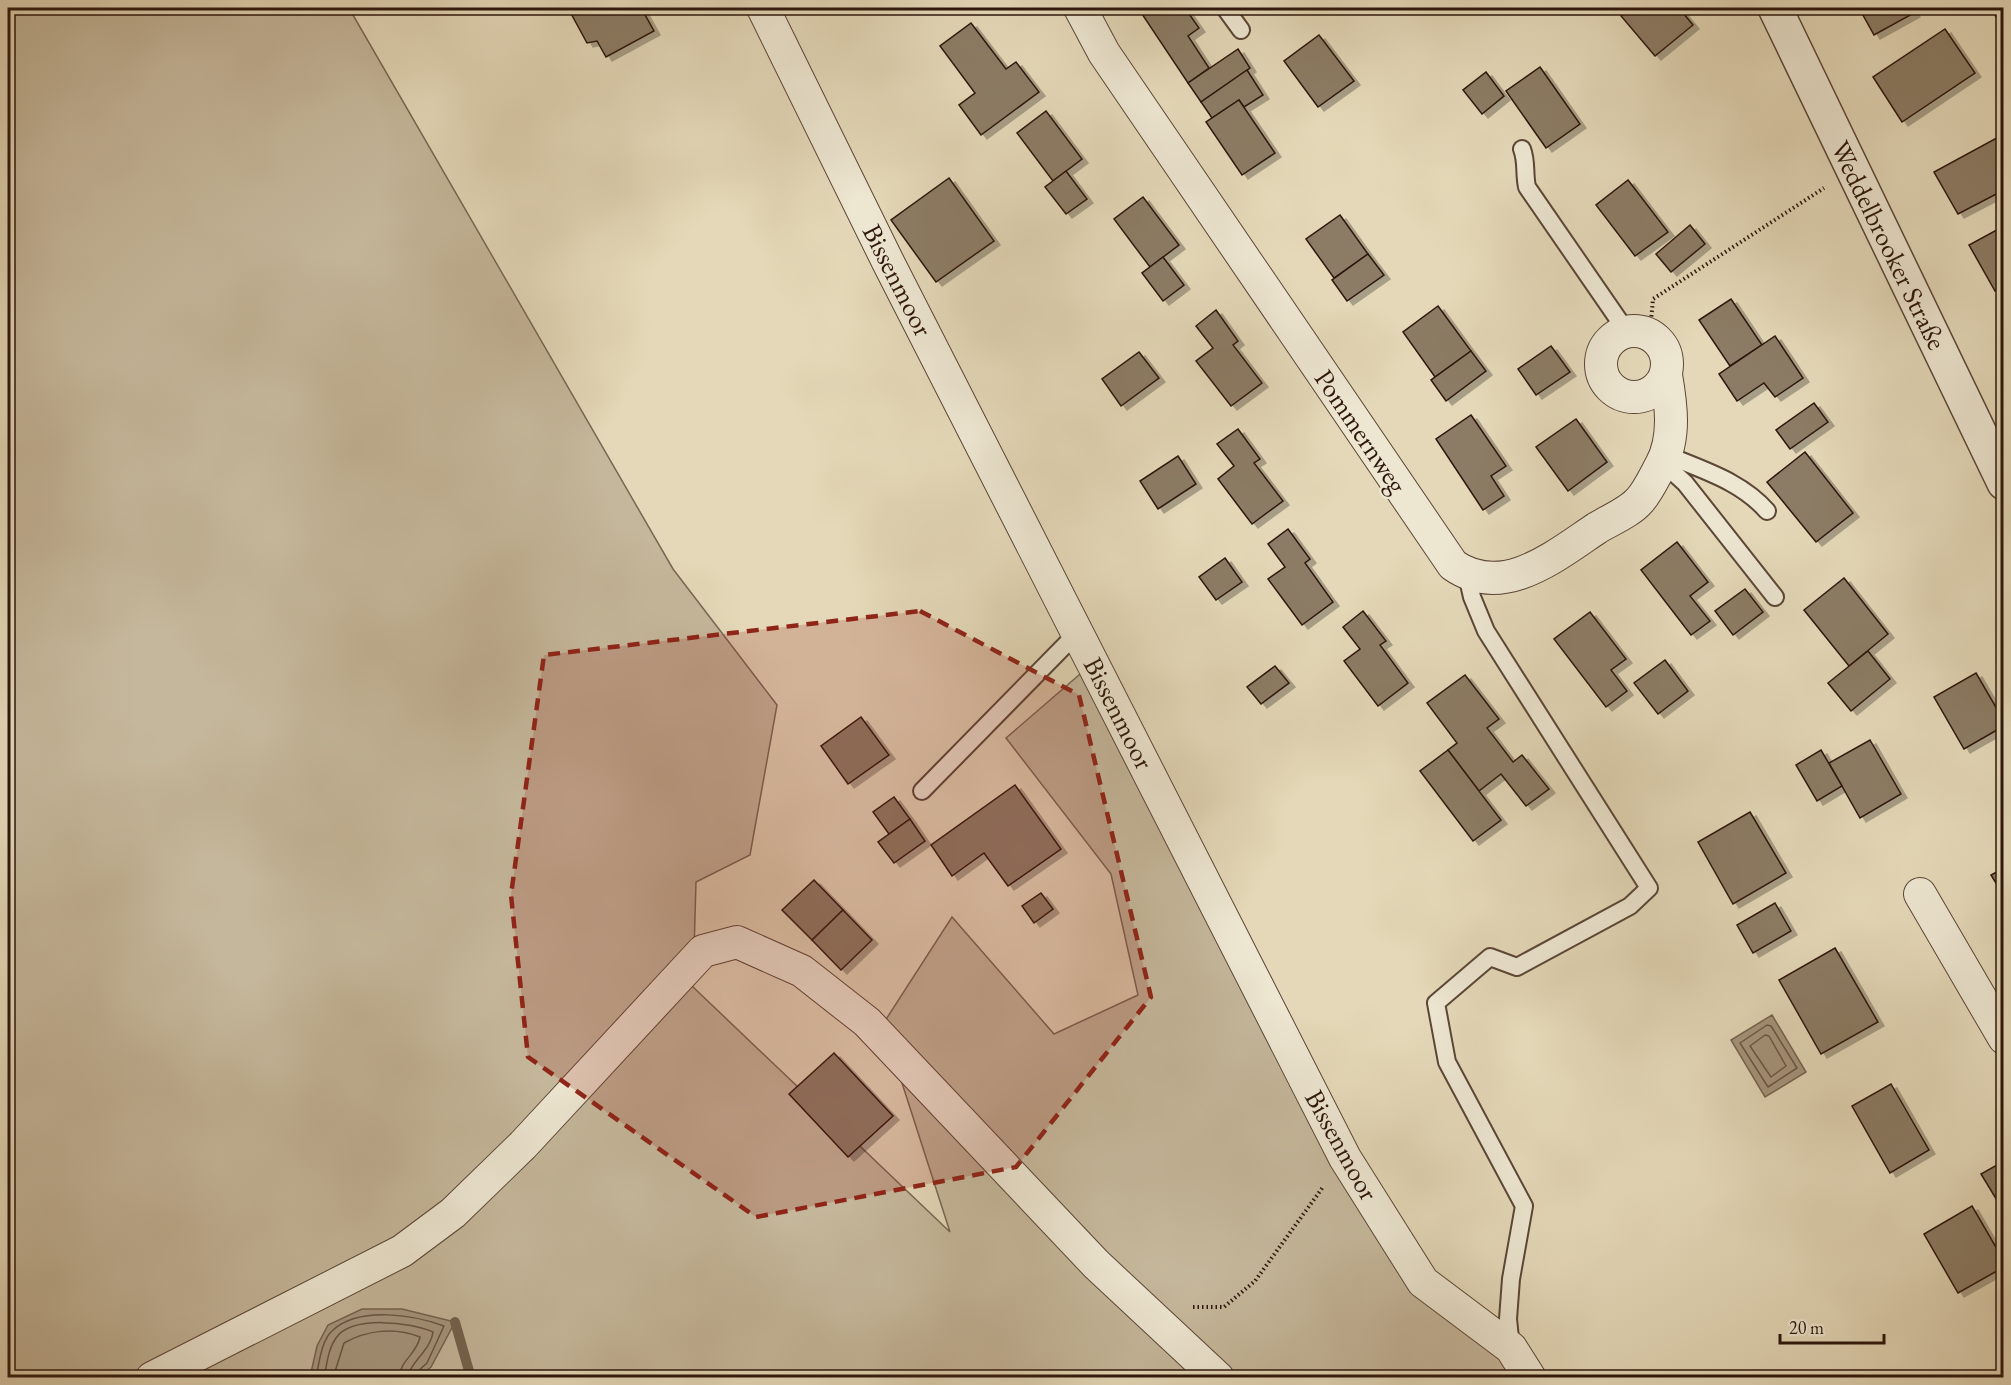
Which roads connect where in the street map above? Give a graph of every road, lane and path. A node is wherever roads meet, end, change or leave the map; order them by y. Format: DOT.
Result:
graph roads {
  1 [pos="763,8"];
  2 [pos="1080,8"];
  3 [pos="1224,8"];
  4 [pos="1774,8"];
  5 [pos="1241,30"];
  6 [pos="1522,149"];
  7 [pos="1852,169"];
  8 [pos="1627,332"];
  9 [pos="1658,341"];
  10 [pos="1666,375"];
  11 [pos="1664,459"];
  12 [pos="2004,483"];
  13 [pos="1767,511"];
  14 [pos="1467,575"];
  15 [pos="1775,597"];
  16 [pos="1078,632"];
  17 [pos="922,790"];
  18 [pos="1920,894"];
  19 [pos="2004,1038"];
  20 [pos="1345,1158"];
  21 [pos="1184,1308"];
  22 [pos="1511,1348"];
  23 [pos="152,1377"];
  24 [pos="1218,1377"];
  25 [pos="1530,1377"];
  1 -- 16 [label="street, Bissenmoor"];
  2 -- 14 [label="street, Pommernweg"];
  3 -- 5 [label="lane"];
  4 -- 7 [label="street, Weddelbrooker Straße"];
  6 -- 8 [label="lane"];
  7 -- 9 [label="path"];
  7 -- 12 [label="street, Weddelbrooker Straße"];
  8 -- 9 [label="street"];
  8 -- 10 [label="street"];
  9 -- 10 [label="street"];
  10 -- 11 [label="street"];
  11 -- 13 [label="lane"];
  11 -- 14 [label="street"];
  11 -- 15 [label="lane"];
  14 -- 22 [label="lane"];
  16 -- 17 [label="lane"];
  16 -- 20 [label="street, Bissenmoor"];
  18 -- 19 [label="street"];
  20 -- 21 [label="path"];
  20 -- 22 [label="street, Bissenmoor"];
  22 -- 25 [label="street, Bissenmoor"];
  23 -- 24 [label="street"];
}
